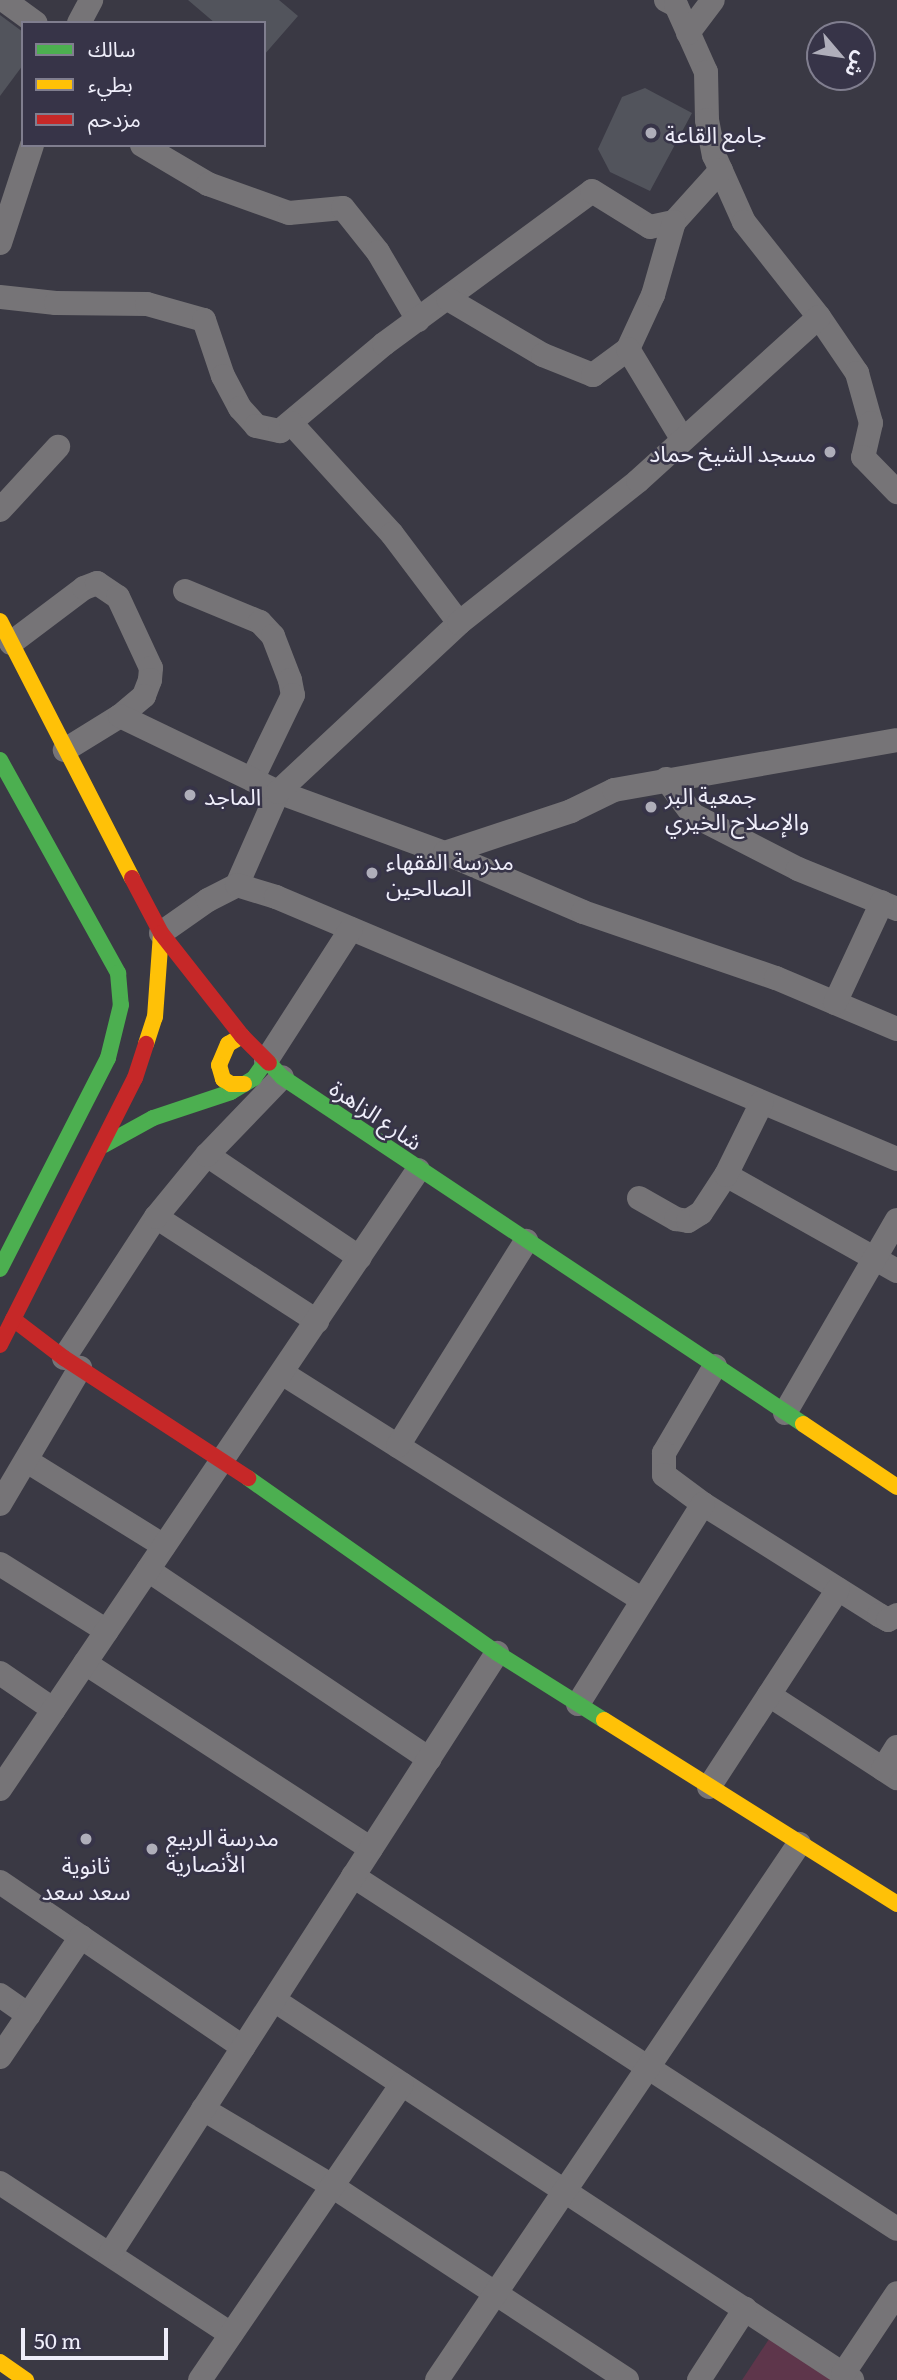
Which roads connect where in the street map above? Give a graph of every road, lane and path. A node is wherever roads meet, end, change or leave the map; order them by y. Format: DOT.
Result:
graph roads {
  1 [pos="4,0"];
  2 [pos="92,0"];
  3 [pos="666,0"];
  4 [pos="713,0"];
  5 [pos="33,21"];
  6 [pos="80,21"];
  7 [pos="688,33"];
  8 [pos="31,147"];
  9 [pos="145,147"];
  10 [pos="721,170"];
  11 [pos="674,222"];
  12 [pos="0,243"];
  13 [pos="0,297"];
  14 [pos="448,299"];
  15 [pos="819,317"];
  16 [pos="418,320"];
  17 [pos="628,349"];
  18 [pos="291,423"];
  19 [pos="683,440"];
  20 [pos="58,447"];
  21 [pos="897,492"];
  22 [pos="0,510"];
  23 [pos="185,591"];
  24 [pos="0,621"];
  25 [pos="459,623"];
  26 [pos="11,643"];
  27 [pos="120,716"];
  28 [pos="896,737"];
  29 [pos="65,750"];
  30 [pos="0,760"];
  31 [pos="666,779"];
  32 [pos="252,780"];
  33 [pos="278,792"];
  34 [pos="445,853"];
  35 [pos="236,885"];
  36 [pos="889,906"];
  37 [pos="351,929"];
  38 [pos="161,933"];
  39 [pos="835,1003"];
  40 [pos="897,1029"];
  41 [pos="242,1036"];
  42 [pos="274,1069"];
  43 [pos="244,1084"];
  44 [pos="762,1102"];
  45 [pos="104,1145"];
  46 [pos="207,1155"];
  47 [pos="897,1159"];
  48 [pos="418,1170"];
  49 [pos="726,1175"];
  50 [pos="639,1198"];
  51 [pos="156,1217"];
  52 [pos="897,1220"];
  53 [pos="526,1241"];
  54 [pos="360,1258"];
  55 [pos="875,1258"];
  56 [pos="0,1269"];
  57 [pos="897,1271"];
  58 [pos="13,1320"];
  59 [pos="317,1321"];
  60 [pos="0,1345"];
  61 [pos="72,1363"];
  62 [pos="715,1366"];
  63 [pos="282,1373"];
  64 [pos="785,1413"];
  65 [pos="398,1446"];
  66 [pos="223,1460"];
  67 [pos="27,1461"];
  68 [pos="897,1488"];
  69 [pos="0,1504"];
  70 [pos="703,1504"];
  71 [pos="164,1546"];
  72 [pos="0,1564"];
  73 [pos="148,1570"];
  74 [pos="838,1589"];
  75 [pos="643,1600"];
  76 [pos="897,1615"];
  77 [pos="107,1631"];
  78 [pos="497,1653"];
  79 [pos="85,1663"];
  80 [pos="0,1672"];
  81 [pos="769,1695"];
  82 [pos="578,1704"];
  83 [pos="54,1710"];
  84 [pos="897,1746"];
  85 [pos="429,1759"];
  86 [pos="890,1774"];
  87 [pos="709,1787"];
  88 [pos="0,1789"];
  89 [pos="799,1844"];
  90 [pos="371,1849"];
  91 [pos="353,1876"];
  92 [pos="0,1882"];
  93 [pos="897,1905"];
  94 [pos="81,1937"];
  95 [pos="0,1995"];
  96 [pos="274,2000"];
  97 [pos="29,2015"];
  98 [pos="243,2047"];
  99 [pos="0,2057"];
  100 [pos="649,2068"];
  101 [pos="401,2084"];
  102 [pos="204,2109"];
  103 [pos="0,2183"];
  104 [pos="332,2186"];
  105 [pos="567,2192"];
  106 [pos="897,2229"];
  107 [pos="110,2254"];
  108 [pos="897,2293"];
  109 [pos="496,2294"];
  110 [pos="745,2309"];
  111 [pos="231,2334"];
  112 [pos="0,2362"];
  113 [pos="848,2377"];
  114 [pos="26,2380"];
  115 [pos="200,2380"];
  116 [pos="437,2380"];
  117 [pos="627,2380"];
  118 [pos="699,2380"];
  1 -- 5 [label="street"];
  2 -- 6 [label="street"];
  3 -- 7 [label="street"];
  4 -- 7 [label="street"];
  7 -- 10 [label="street"];
  8 -- 12 [label="street"];
  9 -- 16 [label="street"];
  10 -- 11 [label="street"];
  10 -- 15 [label="street"];
  11 -- 14 [label="street"];
  11 -- 17 [label="street"];
  13 -- 18 [label="street"];
  14 -- 16 [label="street"];
  14 -- 17 [label="street"];
  15 -- 19 [label="street"];
  15 -- 21 [label="street"];
  16 -- 18 [label="street"];
  17 -- 19 [label="street"];
  18 -- 25 [label="street"];
  19 -- 25 [label="street"];
  20 -- 22 [label="street"];
  23 -- 32 [label="street"];
  24 -- 26 [label="main road, شارع الزاهرة"];
  25 -- 33 [label="street"];
  26 -- 27 [label="street"];
  26 -- 29 [label="main road, شارع الزاهرة"];
  27 -- 29 [label="street"];
  27 -- 32 [label="street"];
  28 -- 31 [label="street"];
  29 -- 38 [label="main road, شارع الزاهرة"];
  30 -- 56 [label="main road"];
  31 -- 34 [label="street"];
  31 -- 36 [label="street"];
  32 -- 33 [label="street"];
  33 -- 34 [label="street"];
  33 -- 35 [label="street"];
  34 -- 39 [label="street"];
  35 -- 37 [label="street"];
  35 -- 38 [label="street"];
  36 -- 39 [label="street"];
  37 -- 42 [label="street"];
  37 -- 44 [label="street"];
  38 -- 41 [label="main road, شارع الزاهرة"];
  38 -- 45 [label="main road"];
  39 -- 40 [label="street"];
  41 -- 42 [label="main road, شارع الزاهرة"];
  41 -- 43 [label="main road"];
  42 -- 43 [label="main road"];
  42 -- 46 [label="street"];
  42 -- 48 [label="main road, شارع الزاهرة"];
  43 -- 45 [label="main road"];
  44 -- 47 [label="street"];
  44 -- 49 [label="street"];
  45 -- 58 [label="main road"];
  46 -- 51 [label="street"];
  46 -- 54 [label="street"];
  48 -- 53 [label="main road, شارع الزاهرة"];
  48 -- 54 [label="street"];
  49 -- 50 [label="street"];
  49 -- 55 [label="street"];
  51 -- 59 [label="street"];
  51 -- 61 [label="street"];
  52 -- 55 [label="street"];
  53 -- 62 [label="main road, شارع الزاهرة"];
  53 -- 65 [label="street"];
  54 -- 59 [label="street"];
  55 -- 57 [label="street"];
  55 -- 64 [label="street"];
  58 -- 60 [label="main road"];
  58 -- 61 [label="main road"];
  59 -- 63 [label="street"];
  61 -- 66 [label="main road"];
  61 -- 67 [label="street"];
  62 -- 64 [label="main road, شارع الزاهرة"];
  62 -- 70 [label="street"];
  63 -- 65 [label="street"];
  63 -- 66 [label="street"];
  64 -- 68 [label="main road, شارع الزاهرة"];
  65 -- 75 [label="street"];
  66 -- 71 [label="street"];
  66 -- 78 [label="main road"];
  67 -- 69 [label="street"];
  67 -- 71 [label="street"];
  70 -- 74 [label="street"];
  70 -- 75 [label="street"];
  71 -- 73 [label="street"];
  72 -- 77 [label="street"];
  73 -- 77 [label="street"];
  73 -- 85 [label="street"];
  74 -- 76 [label="street"];
  74 -- 81 [label="street"];
  75 -- 82 [label="street"];
  77 -- 79 [label="street"];
  78 -- 82 [label="main road"];
  78 -- 85 [label="street"];
  79 -- 83 [label="street"];
  79 -- 90 [label="street"];
  80 -- 83 [label="street"];
  81 -- 86 [label="street"];
  81 -- 87 [label="street"];
  82 -- 87 [label="main road"];
  83 -- 88 [label="street"];
  84 -- 86 [label="street"];
  85 -- 90 [label="street"];
  87 -- 89 [label="main road"];
  89 -- 93 [label="main road"];
  89 -- 100 [label="street"];
  90 -- 91 [label="street"];
  91 -- 96 [label="street"];
  91 -- 100 [label="street"];
  92 -- 94 [label="street"];
  94 -- 97 [label="street"];
  94 -- 98 [label="street"];
  95 -- 97 [label="street"];
  96 -- 98 [label="street"];
  96 -- 101 [label="street"];
  97 -- 99 [label="street"];
  98 -- 102 [label="street"];
  100 -- 105 [label="street"];
  100 -- 106 [label="street"];
  101 -- 104 [label="street"];
  101 -- 105 [label="street"];
  102 -- 104 [label="street"];
  102 -- 107 [label="street"];
  103 -- 107 [label="street"];
  104 -- 109 [label="street"];
  104 -- 111 [label="street"];
  105 -- 109 [label="street"];
  105 -- 110 [label="street"];
  107 -- 111 [label="street"];
  108 -- 113 [label="street"];
  109 -- 116 [label="street"];
  109 -- 117 [label="street"];
  110 -- 113 [label="street"];
  110 -- 118 [label="street"];
  111 -- 115 [label="street"];
  112 -- 114 [label="main road"];
}
